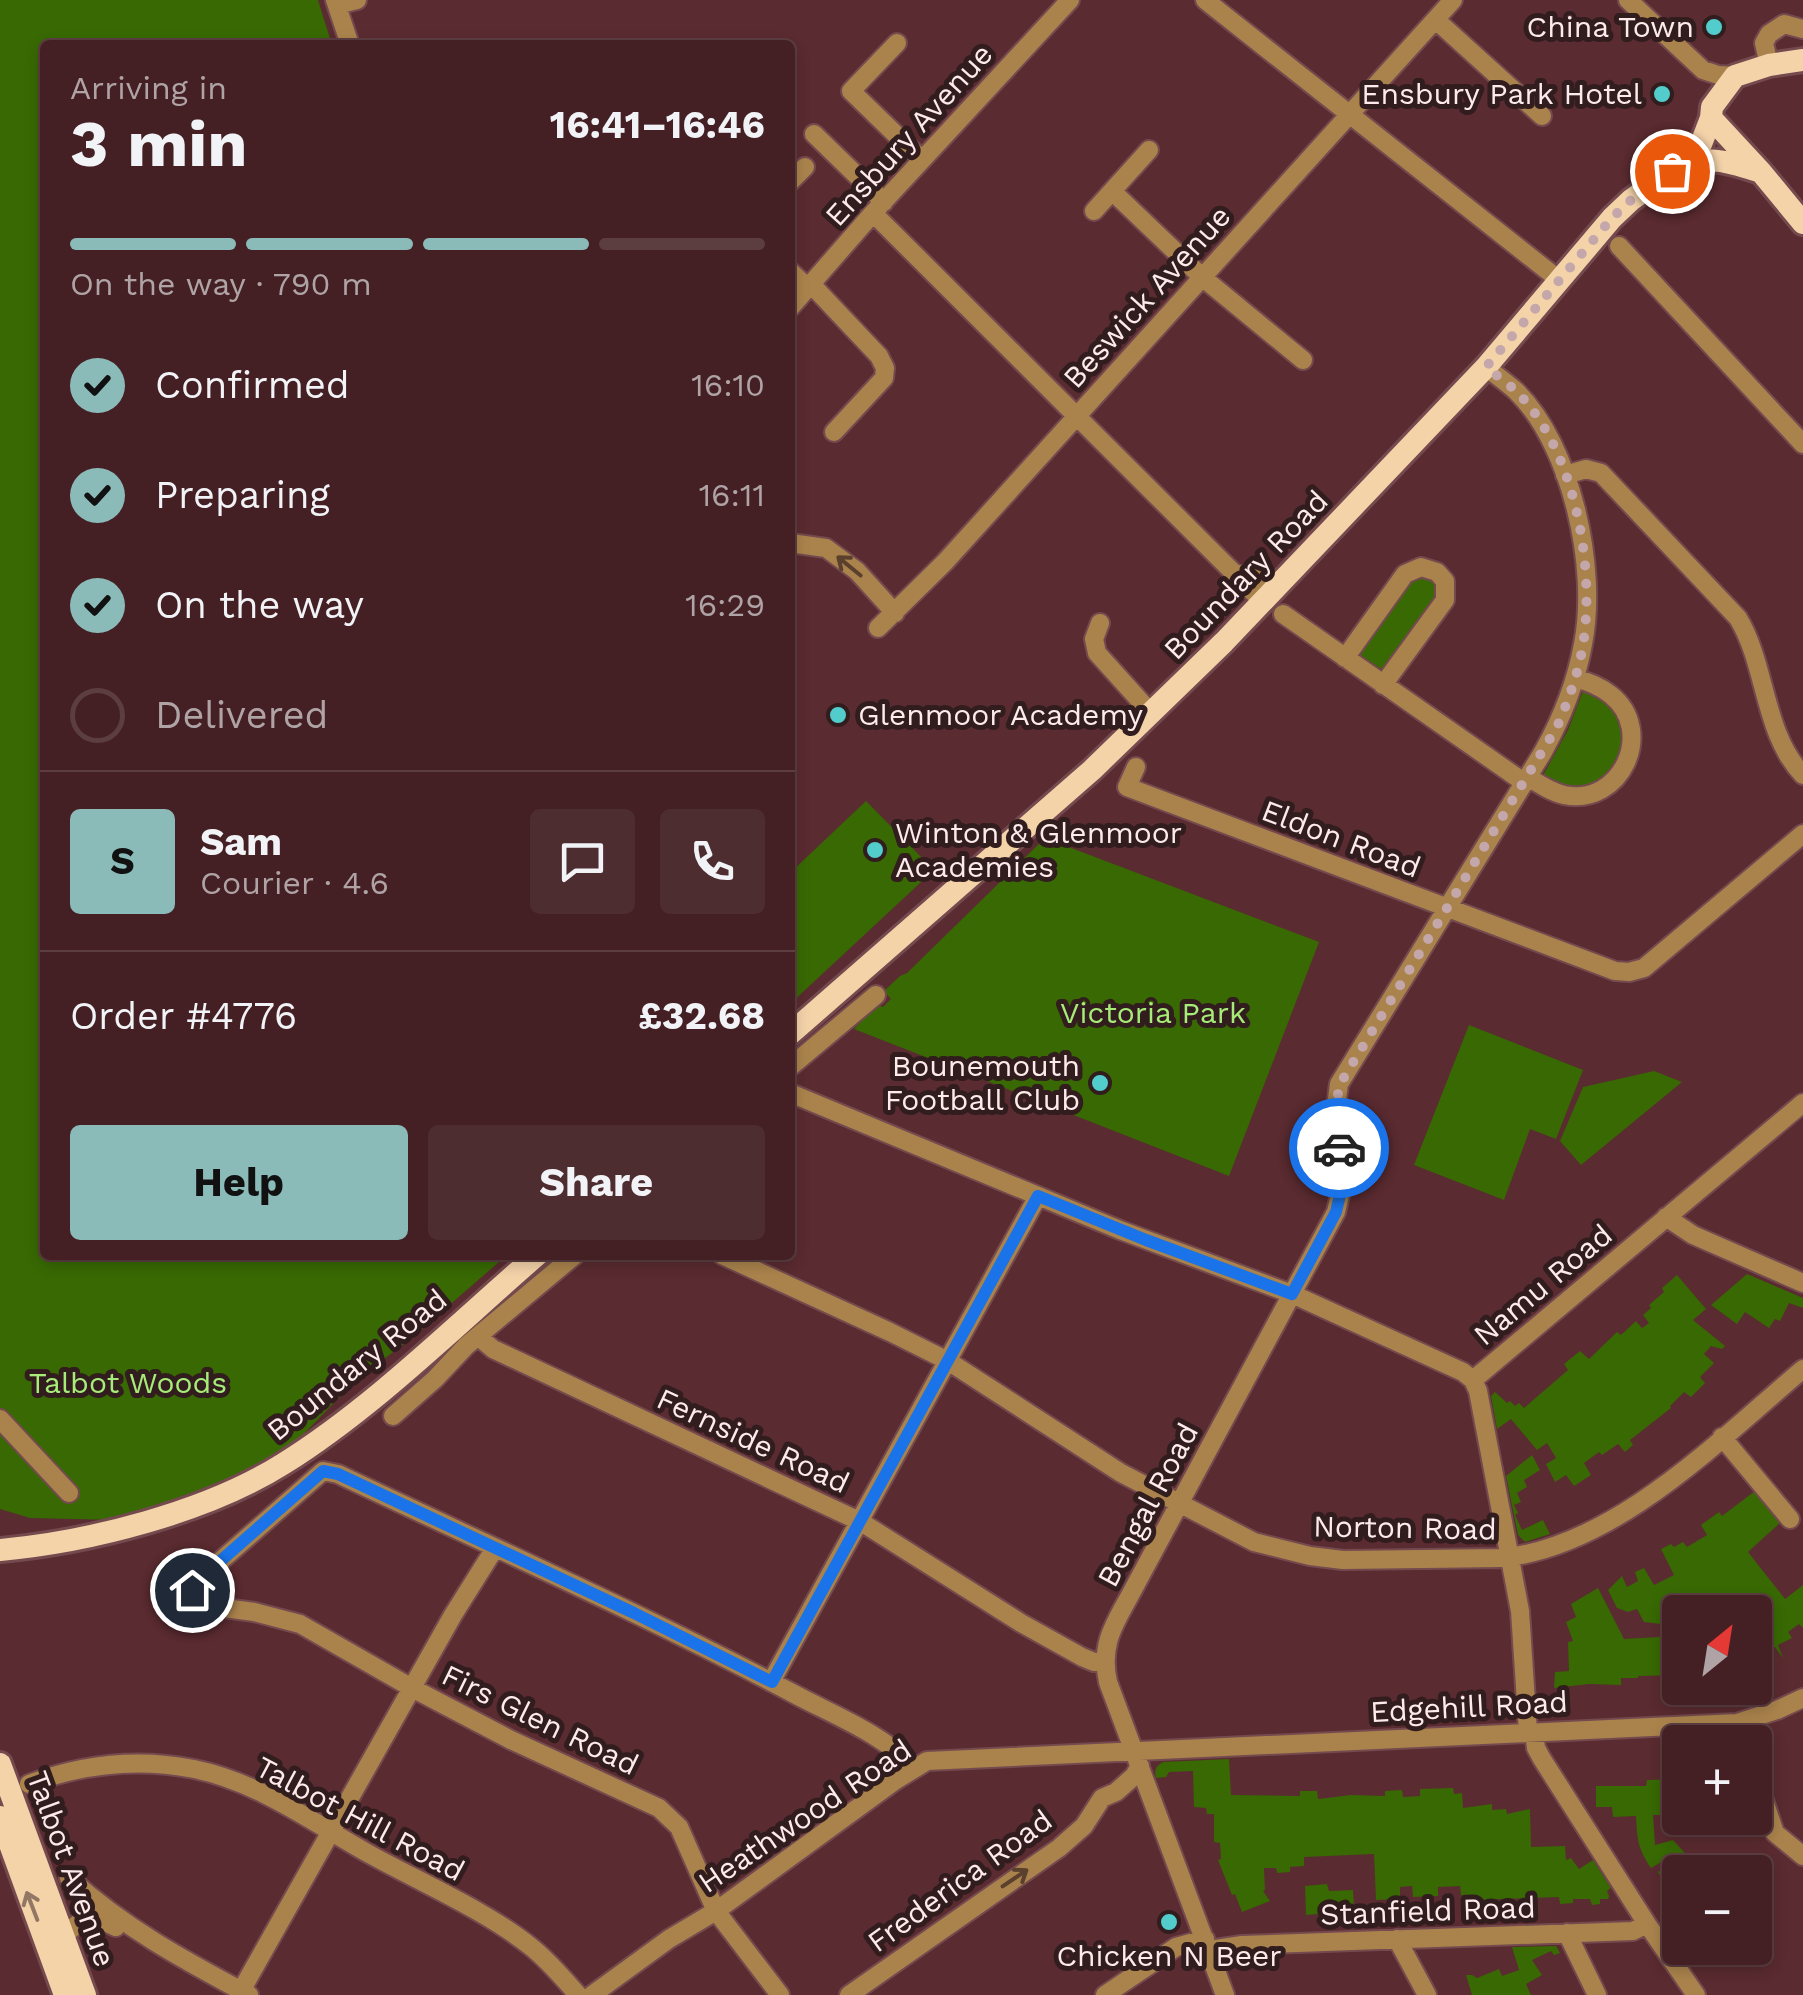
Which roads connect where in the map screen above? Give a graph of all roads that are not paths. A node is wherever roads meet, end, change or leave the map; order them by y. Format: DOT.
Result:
graph roads {
  1 [pos="357,0"];
  2 [pos="1070,0"];
  3 [pos="1204,0"];
  4 [pos="1453,0"];
  5 [pos="1628,0"];
  6 [pos="336,3"];
  7 [pos="1436,20"];
  8 [pos="1803,30"];
  9 [pos="348,40"];
  10 [pos="897,43"];
  11 [pos="1803,60"];
  12 [pos="1768,65"];
  13 [pos="1703,70"];
  14 [pos="1735,76"];
  15 [pos="1711,112"];
  16 [pos="1349,116"];
  17 [pos="1542,116"];
  18 [pos="814,134"];
  19 [pos="1148,150"];
  20 [pos="922,160"];
  21 [pos="805,167"];
  22 [pos="1672,171"];
  23 [pos="1761,172"];
  24 [pos="795,177"];
  25 [pos="1112,191"];
  26 [pos="879,207"];
  27 [pos="1094,211"];
  28 [pos="1803,223"];
  29 [pos="1619,246"];
  30 [pos="795,275"];
  31 [pos="1202,277"];
  32 [pos="1558,280"];
  33 [pos="809,286"];
  34 [pos="795,302"];
  35 [pos="1303,360"];
  36 [pos="1486,367"];
  37 [pos="1078,415"];
  38 [pos="834,432"];
  39 [pos="1803,444"];
  40 [pos="1566,474"];
  41 [pos="795,544"];
  42 [pos="1232,572"];
  43 [pos="1283,582"];
  44 [pos="1265,601"];
  45 [pos="894,613"];
  46 [pos="1100,623"];
  47 [pos="878,628"];
  48 [pos="1346,658"];
  49 [pos="1575,678"];
  50 [pos="1383,685"];
  51 [pos="1151,713"];
  52 [pos="1136,768"];
  53 [pos="1803,775"];
  54 [pos="1526,780"];
  55 [pos="1803,834"];
  56 [pos="1447,908"];
  57 [pos="876,995"];
  58 [pos="795,1030"];
  59 [pos="795,1063"];
  60 [pos="795,1095"];
  61 [pos="1803,1103"];
  62 [pos="1038,1196"];
  63 [pos="1666,1218"];
  64 [pos="530,1260"];
  65 [pos="568,1260"];
  66 [pos="733,1260"];
  67 [pos="1803,1283"];
  68 [pos="1292,1294"];
  69 [pos="479,1336"];
  70 [pos="948,1361"];
  71 [pos="1803,1369"];
  72 [pos="1473,1380"];
  73 [pos="392,1416"];
  74 [pos="0,1419"];
  75 [pos="1722,1437"];
  76 [pos="69,1493"];
  77 [pos="1179,1504"];
  78 [pos="1790,1519"];
  79 [pos="861,1522"];
  80 [pos="30,1548"];
  81 [pos="495,1548"];
  82 [pos="0,1550"];
  83 [pos="1511,1558"];
  84 [pos="0,1560"];
  85 [pos="168,1588"];
  86 [pos="190,1600"];
  87 [pos="1104,1662"];
  88 [pos="772,1682"];
  89 [pos="412,1688"];
  90 [pos="1803,1698"];
  91 [pos="1738,1723"];
  92 [pos="1531,1732"];
  93 [pos="1136,1758"];
  94 [pos="0,1764"];
  95 [pos="913,1768"];
  96 [pos="29,1784"];
  97 [pos="0,1817"];
  98 [pos="1772,1824"];
  99 [pos="330,1832"];
  100 [pos="1803,1856"];
  101 [pos="68,1878"];
  102 [pos="716,1911"];
  103 [pos="1647,1924"];
  104 [pos="1567,1933"];
  105 [pos="64,1935"];
  106 [pos="1397,1940"];
  107 [pos="1207,1945"];
  108 [pos="162,1948"];
  109 [pos="245,1993"];
  110 [pos="65,1995"];
  111 [pos="84,1995"];
  112 [pos="578,1995"];
  113 [pos="592,1995"];
  114 [pos="780,1995"];
  115 [pos="850,1995"];
  116 [pos="1105,1995"];
  117 [pos="1225,1995"];
  118 [pos="1427,1995"];
  119 [pos="1597,1995"];
  120 [pos="1696,1995"];
  1 -- 6 [label="street"];
  2 -- 20 [label="street, Ensbury Avenue"];
  3 -- 16 [label="street"];
  4 -- 7 [label="street, Beswick Avenue"];
  5 -- 13 [label="street"];
  6 -- 9 [label="street"];
  7 -- 16 [label="street, Beswick Avenue"];
  7 -- 17 [label="street"];
  8 -- 12 [label="street"];
  10 -- 20 [label="street"];
  11 -- 12 [label="main road"];
  12 -- 14 [label="main road"];
  13 -- 14 [label="street"];
  13 -- 15 [label="street"];
  14 -- 15 [label="main road, Boundary Road"];
  15 -- 22 [label="main road, Boundary Road"];
  15 -- 23 [label="main road"];
  16 -- 31 [label="street, Beswick Avenue"];
  16 -- 32 [label="street"];
  18 -- 26 [label="street"];
  19 -- 25 [label="street"];
  20 -- 26 [label="street, Ensbury Avenue"];
  21 -- 24 [label="street"];
  22 -- 23 [label="main road, Boundary Road"];
  22 -- 32 [label="main road, Boundary Road"];
  23 -- 28 [label="main road"];
  25 -- 27 [label="street"];
  25 -- 31 [label="street"];
  26 -- 33 [label="street, Ensbury Avenue"];
  26 -- 37 [label="street"];
  29 -- 39 [label="street"];
  30 -- 33 [label="street"];
  31 -- 35 [label="street"];
  31 -- 37 [label="street, Beswick Avenue"];
  32 -- 36 [label="main road, Boundary Road"];
  33 -- 34 [label="street, Ensbury Avenue"];
  33 -- 38 [label="street"];
  36 -- 40 [label="street, Bengal Road"];
  36 -- 43 [label="main road, Boundary Road"];
  37 -- 42 [label="street"];
  37 -- 45 [label="street, Beswick Avenue"];
  40 -- 49 [label="street, Bengal Road"];
  40 -- 53 [label="street"];
  45 -- 41 [label="street, one-way"];
  42 -- 43 [label="street"];
  42 -- 44 [label="street"];
  43 -- 44 [label="main road, Boundary Road"];
  44 -- 48 [label="street"];
  44 -- 51 [label="main road, Boundary Road"];
  45 -- 47 [label="street, Beswick Avenue"];
  46 -- 51 [label="street"];
  48 -- 50 [label="street"];
  48 -- 50 [label="street"];
  49 -- 54 [label="street, Bengal Road"];
  49 -- 54 [label="street"];
  50 -- 54 [label="street"];
  51 -- 58 [label="main road, Boundary Road"];
  52 -- 56 [label="street, Eldon Road"];
  54 -- 56 [label="street, Bengal Road"];
  55 -- 56 [label="street, Eldon Road"];
  56 -- 68 [label="street, Bengal Road"];
  57 -- 59 [label="street"];
  60 -- 62 [label="street, Namu Road"];
  61 -- 63 [label="street, Namu Road"];
  62 -- 68 [label="street, Namu Road"];
  62 -- 70 [label="street"];
  63 -- 67 [label="street"];
  63 -- 72 [label="street, Namu Road"];
  64 -- 80 [label="main road, Boundary Road"];
  65 -- 69 [label="street"];
  66 -- 70 [label="street, Norton Road"];
  68 -- 72 [label="street, Namu Road"];
  68 -- 77 [label="street, Bengal Road"];
  69 -- 73 [label="street"];
  69 -- 79 [label="street, Fernside Road"];
  70 -- 77 [label="street, Norton Road"];
  70 -- 79 [label="street"];
  71 -- 75 [label="street, Norton Road"];
  72 -- 83 [label="street"];
  74 -- 76 [label="street"];
  75 -- 78 [label="street"];
  75 -- 83 [label="street, Norton Road"];
  77 -- 83 [label="street, Norton Road"];
  77 -- 87 [label="street, Bengal Road"];
  79 -- 87 [label="street, Fernside Road"];
  79 -- 88 [label="street"];
  80 -- 82 [label="main road, Boundary Road"];
  80 -- 84 [label="main road, Boundary Road"];
  81 -- 86 [label="street"];
  81 -- 88 [label="street"];
  81 -- 89 [label="street"];
  83 -- 92 [label="street"];
  85 -- 86 [label="street, Firs Glen Road"];
  86 -- 89 [label="street, Firs Glen Road"];
  87 -- 93 [label="street"];
  88 -- 95 [label="street"];
  89 -- 99 [label="street"];
  89 -- 102 [label="street, Firs Glen Road"];
  90 -- 91 [label="street, Edgehill Road"];
  91 -- 92 [label="street, Edgehill Road"];
  92 -- 93 [label="street, Edgehill Road"];
  92 -- 103 [label="street"];
  93 -- 95 [label="street, Heathwood Road"];
  93 -- 107 [label="street"];
  115 -- 93 [label="street, Frederica Road, one-way"];
  94 -- 105 [label="main road, Talbot Avenue"];
  95 -- 102 [label="street, Heathwood Road"];
  96 -- 99 [label="street, Talbot Hill Road"];
  110 -- 97 [label="main road, Talbot Avenue, one-way"];
  98 -- 100 [label="street"];
  99 -- 109 [label="street"];
  99 -- 112 [label="street, Talbot Hill Road"];
  101 -- 108 [label="street"];
  102 -- 113 [label="street, Heathwood Road"];
  102 -- 114 [label="street, Firs Glen Road"];
  103 -- 104 [label="street, Stanfield Road"];
  103 -- 120 [label="street"];
  104 -- 106 [label="street, Stanfield Road"];
  104 -- 119 [label="street"];
  105 -- 108 [label="street"];
  105 -- 111 [label="main road, Talbot Avenue"];
  106 -- 107 [label="street, Stanfield Road"];
  106 -- 118 [label="street"];
  107 -- 116 [label="street, Stanfield Road"];
  107 -- 117 [label="street"];
  108 -- 109 [label="street"];
}
